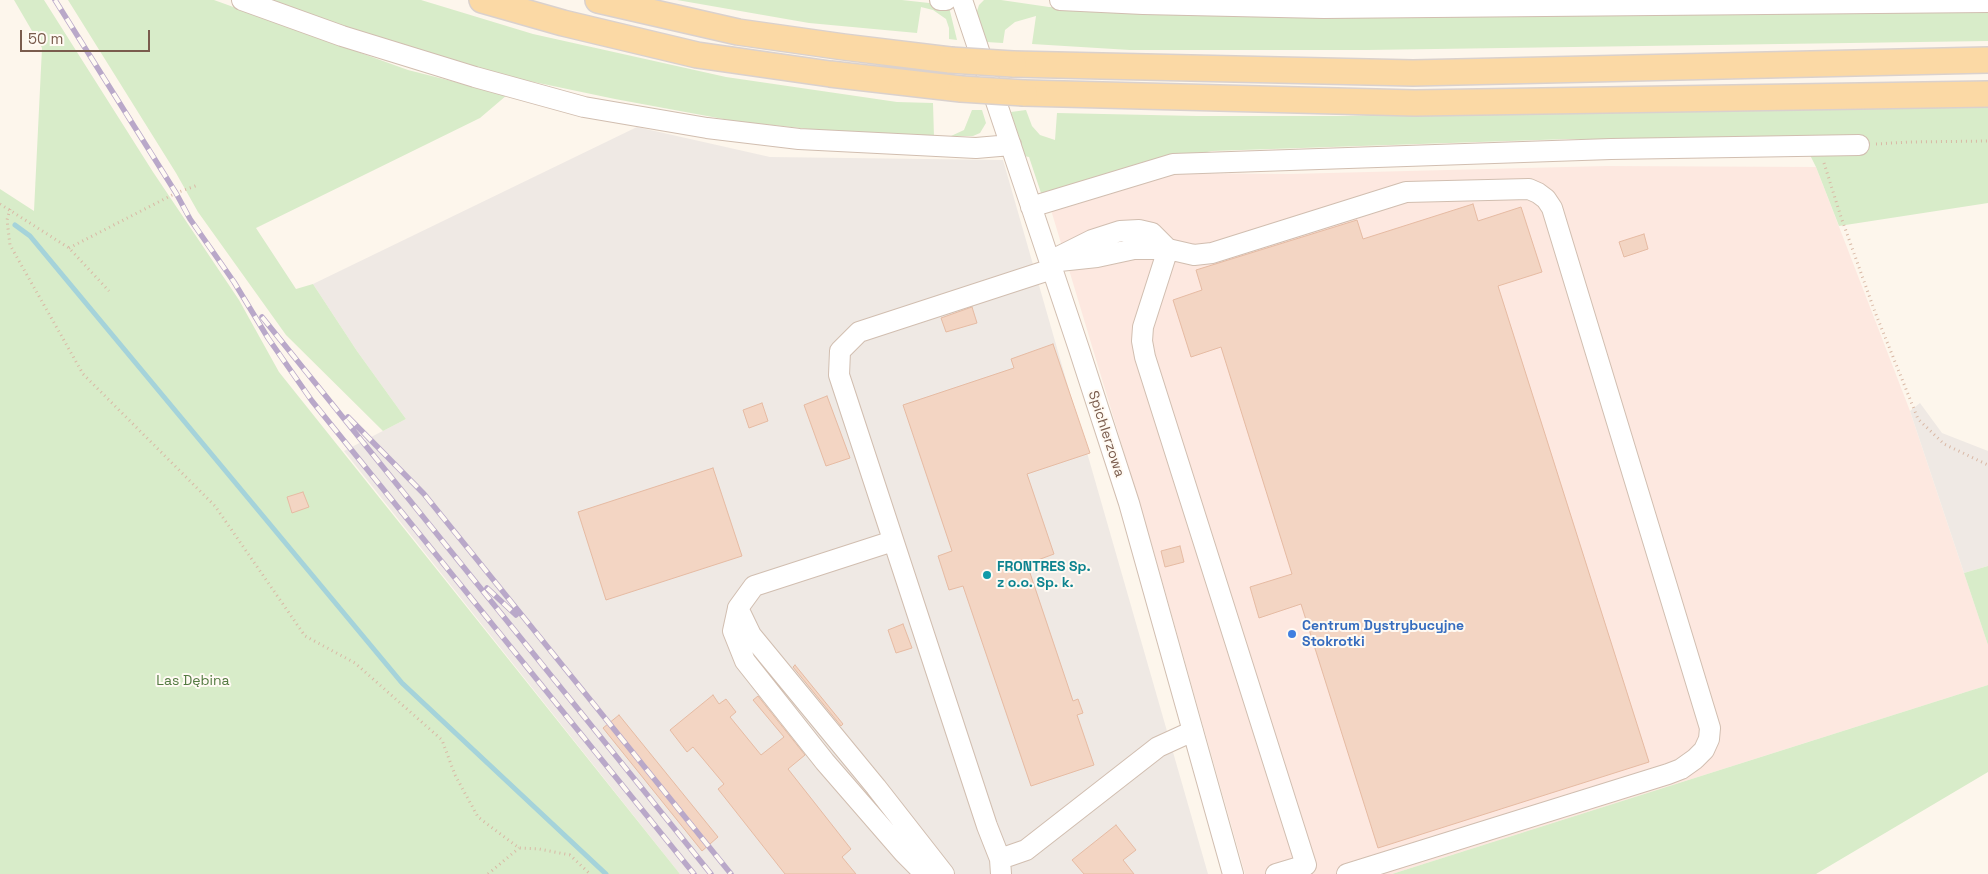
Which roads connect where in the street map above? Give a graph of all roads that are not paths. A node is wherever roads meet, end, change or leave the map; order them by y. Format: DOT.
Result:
graph roads {
  1 [pos="242,0"];
  2 [pos="482,0"];
  3 [pos="598,0"];
  4 [pos="940,0"];
  5 [pos="946,0"];
  6 [pos="962,0"];
  7 [pos="1060,0"];
  8 [pos="1988,2"];
  9 [pos="1988,60"];
  10 [pos="1988,94"];
  11 [pos="1010,145"];
  12 [pos="1859,145"];
  13 [pos="1032,207"];
  14 [pos="1168,249"];
  15 [pos="1051,265"];
  16 [pos="893,541"];
  17 [pos="738,608"];
  18 [pos="1193,731"];
  19 [pos="1000,866"];
  20 [pos="1310,869"];
  21 [pos="925,874"];
  22 [pos="944,874"];
  23 [pos="1234,874"];
  24 [pos="1276,874"];
  25 [pos="1347,874"];
  1 -- 11 [label="street"];
  2 -- 10 [label="main road, bridge"];
  3 -- 9 [label="main road, bridge"];
  4 -- 5 [label="street"];
  6 -- 11 [label="street, Spichlerzowa"];
  7 -- 8 [label="street"];
  11 -- 13 [label="street, Spichlerzowa"];
  12 -- 13 [label="street"];
  13 -- 15 [label="street, Spichlerzowa"];
  14 -- 15 [label="street"];
  14 -- 20 [label="street"];
  14 -- 25 [label="street"];
  15 -- 16 [label="street"];
  15 -- 18 [label="street, Spichlerzowa"];
  16 -- 17 [label="street"];
  16 -- 19 [label="street"];
  17 -- 21 [label="street"];
  17 -- 22 [label="street"];
  18 -- 19 [label="street"];
  18 -- 23 [label="street, Spichlerzowa"];
  20 -- 24 [label="street"];
}
